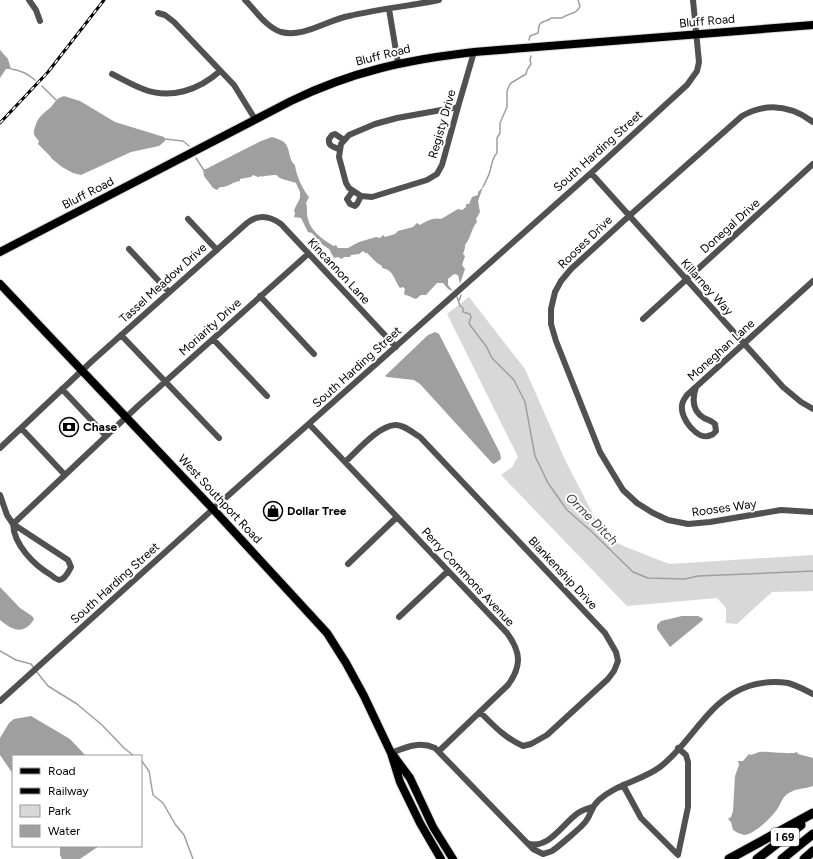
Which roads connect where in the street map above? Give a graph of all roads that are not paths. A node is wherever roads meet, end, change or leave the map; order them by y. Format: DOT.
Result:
graph roads {
  1 [pos="29,0"];
  2 [pos="246,0"];
  3 [pos="439,0"];
  4 [pos="693,0"];
  5 [pos="389,9"];
  6 [pos="158,13"];
  7 [pos="40,21"];
  8 [pos="813,25"];
  9 [pos="696,34"];
  10 [pos="474,52"];
  11 [pos="398,63"];
  12 [pos="220,71"];
  13 [pos="112,74"];
  14 [pos="458,107"];
  15 [pos="255,119"];
  16 [pos="813,122"];
  17 [pos="344,140"];
  18 [pos="339,149"];
  19 [pos="813,164"];
  20 [pos="591,173"];
  21 [pos="353,191"];
  22 [pos="361,196"];
  23 [pos="629,216"];
  24 [pos="262,217"];
  25 [pos="188,219"];
  26 [pos="128,249"];
  27 [pos="217,250"];
  28 [pos="0,252"];
  29 [pos="308,254"];
  30 [pos="686,280"];
  31 [pos="813,281"];
  32 [pos="0,284"];
  33 [pos="169,292"];
  34 [pos="260,296"];
  35 [pos="643,319"];
  36 [pos="122,335"];
  37 [pos="213,339"];
  38 [pos="744,344"];
  39 [pos="396,347"];
  40 [pos="314,354"];
  41 [pos="82,370"];
  42 [pos="165,382"];
  43 [pos="696,387"];
  44 [pos="62,389"];
  45 [pos="267,396"];
  46 [pos="813,409"];
  47 [pos="126,417"];
  48 [pos="309,424"];
  49 [pos="21,428"];
  50 [pos="106,436"];
  51 [pos="219,438"];
  52 [pos="0,448"];
  53 [pos="345,462"];
  54 [pos="65,475"];
  55 [pos="623,490"];
  56 [pos="0,495"];
  57 [pos="213,509"];
  58 [pos="813,512"];
  59 [pos="397,517"];
  60 [pos="13,524"];
  61 [pos="348,564"];
  62 [pos="447,572"];
  63 [pos="399,617"];
  64 [pos="813,694"];
  65 [pos="0,701"];
  66 [pos="480,712"];
  67 [pos="678,748"];
  68 [pos="439,751"];
  69 [pos="391,753"];
  70 [pos="623,785"];
  71 [pos="592,807"];
  72 [pos="813,814"];
  73 [pos="813,834"];
  74 [pos="527,843"];
  75 [pos="813,851"];
  76 [pos="441,859"];
  77 [pos="453,859"];
  78 [pos="729,859"];
  79 [pos="757,859"];
  80 [pos="782,859"];
  81 [pos="804,859"];
  1 -- 7 [label="street"];
  2 -- 5 [label="street"];
  3 -- 5 [label="street"];
  4 -- 9 [label="street, South Harding Street"];
  5 -- 11 [label="street"];
  6 -- 12 [label="street"];
  8 -- 9 [label="main road, Bluff Road"];
  9 -- 10 [label="main road, Bluff Road"];
  9 -- 20 [label="street, South Harding Street"];
  10 -- 11 [label="main road, Bluff Road"];
  10 -- 14 [label="street, Registy Drive"];
  11 -- 15 [label="main road, Bluff Road"];
  12 -- 13 [label="street"];
  12 -- 15 [label="street"];
  14 -- 17 [label="street"];
  14 -- 22 [label="street, Registy Drive"];
  15 -- 28 [label="main road, Bluff Road"];
  16 -- 23 [label="street, Rooses Drive"];
  17 -- 18 [label="street"];
  17 -- 18 [label="street"];
  18 -- 21 [label="street"];
  19 -- 30 [label="street, Donegal Drive"];
  20 -- 23 [label="street, Killarney Way"];
  20 -- 39 [label="street, South Harding Street"];
  21 -- 22 [label="street"];
  21 -- 22 [label="street"];
  23 -- 30 [label="street, Killarney Way"];
  23 -- 55 [label="street, Rooses Drive"];
  24 -- 27 [label="street, Tassel Meadow Drive"];
  24 -- 29 [label="street, Kincannon Lane"];
  25 -- 27 [label="street"];
  26 -- 33 [label="street"];
  27 -- 33 [label="street, Tassel Meadow Drive"];
  29 -- 34 [label="street, Moriarity Drive"];
  29 -- 39 [label="street, Kincannon Lane"];
  30 -- 35 [label="street, Donegal Drive"];
  30 -- 38 [label="street, Killarney Way"];
  31 -- 38 [label="street, Moneghan Lane"];
  32 -- 41 [label="main road, West Southport Road"];
  33 -- 36 [label="street, Tassel Meadow Drive"];
  34 -- 37 [label="street, Moriarity Drive"];
  34 -- 40 [label="street"];
  36 -- 41 [label="street, Tassel Meadow Drive"];
  36 -- 42 [label="street"];
  37 -- 42 [label="street, Moriarity Drive"];
  37 -- 45 [label="street"];
  38 -- 43 [label="street, Moneghan Lane"];
  38 -- 46 [label="street, Killarney Way"];
  39 -- 48 [label="street, South Harding Street"];
  41 -- 44 [label="street, Tassel Meadow Drive"];
  41 -- 47 [label="main road, West Southport Road"];
  42 -- 47 [label="street, Moriarity Drive"];
  42 -- 51 [label="street"];
  43 -- 43 [label="street, Moneghan Lane"];
  44 -- 49 [label="street, Tassel Meadow Drive"];
  44 -- 50 [label="street"];
  47 -- 50 [label="street, Moriarity Drive"];
  47 -- 57 [label="main road, West Southport Road"];
  48 -- 53 [label="street, Perry Commons Avenue"];
  48 -- 57 [label="street, South Harding Street"];
  49 -- 52 [label="street, Tassel Meadow Drive"];
  49 -- 54 [label="street"];
  50 -- 54 [label="street, Moriarity Drive"];
  53 -- 59 [label="street, Perry Commons Avenue"];
  53 -- 66 [label="street, Blankenship Drive"];
  54 -- 60 [label="street, Moriarity Drive"];
  55 -- 58 [label="street, Rooses Way"];
  56 -- 60 [label="street"];
  57 -- 65 [label="street, South Harding Street"];
  57 -- 69 [label="main road, West Southport Road"];
  59 -- 61 [label="street"];
  59 -- 62 [label="street, Perry Commons Avenue"];
  60 -- 60 [label="street"];
  62 -- 63 [label="street"];
  62 -- 66 [label="street, Perry Commons Avenue"];
  64 -- 67 [label="street"];
  66 -- 68 [label="street, Perry Commons Avenue"];
  67 -- 70 [label="street"];
  67 -- 70 [label="street"];
  68 -- 69 [label="street"];
  68 -- 74 [label="street"];
  69 -- 76 [label="main road, West Southport Road"];
  69 -- 77 [label="main road, West Southport Road"];
  70 -- 71 [label="street"];
  71 -- 74 [label="street"];
  71 -- 74 [label="street"];
  72 -- 78 [label="highway"];
  72 -- 79 [label="highway, I 69"];
  73 -- 80 [label="highway, I 69"];
  75 -- 81 [label="highway"];
}
